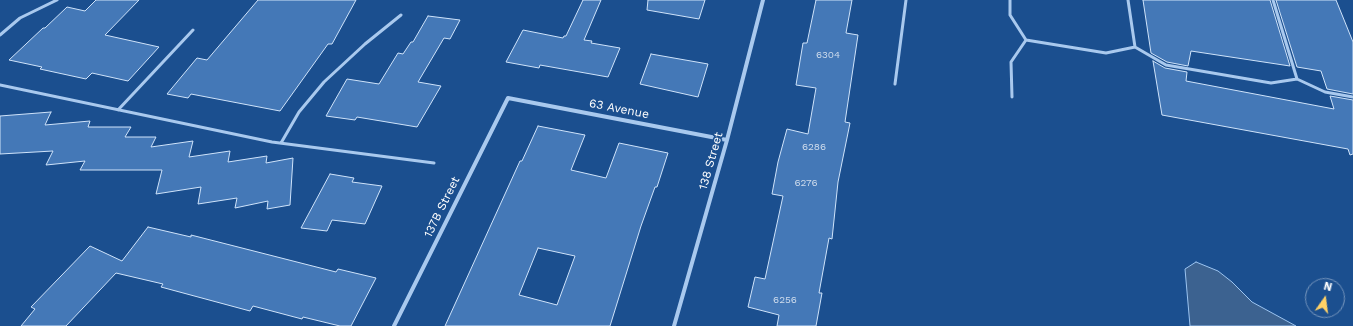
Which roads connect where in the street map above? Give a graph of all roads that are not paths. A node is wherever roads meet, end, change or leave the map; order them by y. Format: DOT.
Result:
graph roads {
  1 [pos="58,0"];
  2 [pos="764,0"];
  3 [pos="906,0"];
  4 [pos="1010,0"];
  5 [pos="1128,0"];
  6 [pos="1273,0"];
  7 [pos="401,15"];
  8 [pos="193,30"];
  9 [pos="0,35"];
  10 [pos="1026,40"];
  11 [pos="1135,47"];
  12 [pos="1297,79"];
  13 [pos="895,84"];
  14 [pos="0,85"];
  15 [pos="1012,97"];
  16 [pos="1353,97"];
  17 [pos="508,98"];
  18 [pos="118,110"];
  19 [pos="727,140"];
  20 [pos="281,143"];
  21 [pos="434,162"];
  22 [pos="394,326"];
  23 [pos="674,326"];
  1 -- 9 [label="lane"];
  2 -- 19 [label="street, 138 Street"];
  3 -- 13 [label="lane"];
  4 -- 10 [label="lane"];
  5 -- 11 [label="lane"];
  6 -- 12 [label="lane"];
  7 -- 20 [label="lane"];
  8 -- 18 [label="lane"];
  10 -- 11 [label="lane"];
  10 -- 15 [label="lane"];
  11 -- 12 [label="lane"];
  12 -- 16 [label="lane"];
  14 -- 18 [label="lane"];
  17 -- 19 [label="street, 63 Avenue"];
  17 -- 22 [label="street, 137B Street"];
  18 -- 20 [label="lane"];
  19 -- 23 [label="street, 138 Street"];
  20 -- 21 [label="lane"];
}
